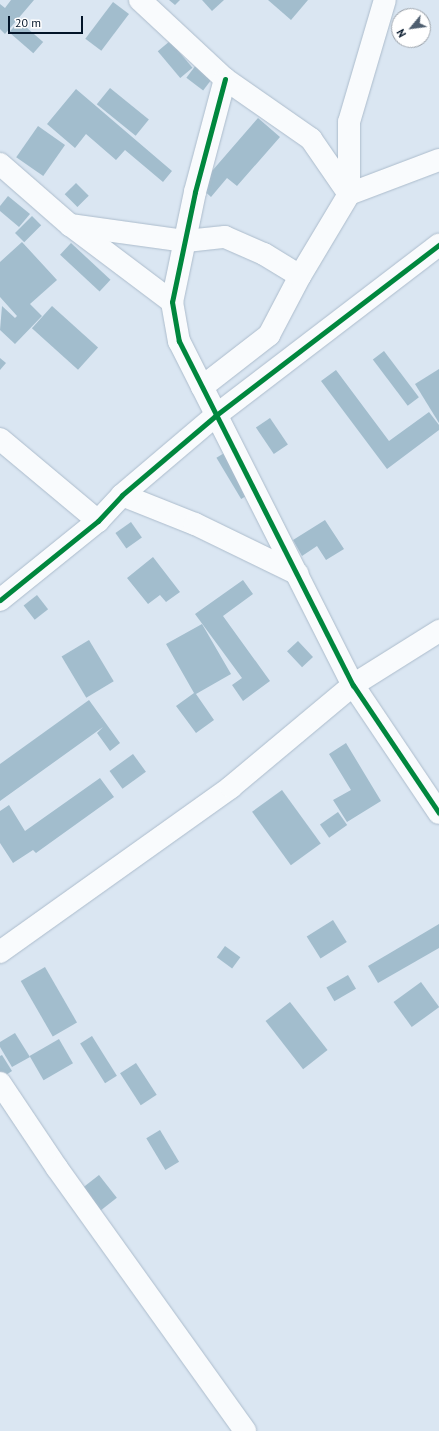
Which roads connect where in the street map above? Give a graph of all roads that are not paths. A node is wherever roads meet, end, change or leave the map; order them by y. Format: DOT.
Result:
graph roads {
  1 [pos="140,0"];
  2 [pos="385,0"];
  3 [pos="225,79"];
  4 [pos="439,160"];
  5 [pos="0,164"];
  6 [pos="349,194"];
  7 [pos="70,225"];
  8 [pos="186,241"];
  9 [pos="439,245"];
  10 [pos="300,276"];
  11 [pos="172,302"];
  12 [pos="202,387"];
  13 [pos="215,416"];
  14 [pos="0,439"];
  15 [pos="122,495"];
  16 [pos="98,521"];
  17 [pos="298,574"];
  18 [pos="0,600"];
  19 [pos="439,631"];
  20 [pos="353,686"];
  21 [pos="439,813"];
  22 [pos="0,952"];
  23 [pos="0,1083"];
  24 [pos="245,1431"];
  1 -- 3 [label="street"];
  2 -- 6 [label="street"];
  3 -- 6 [label="street"];
  3 -- 8 [label="street"];
  4 -- 6 [label="street"];
  5 -- 7 [label="street"];
  6 -- 10 [label="street"];
  7 -- 8 [label="street"];
  7 -- 11 [label="street"];
  8 -- 10 [label="street"];
  8 -- 11 [label="street"];
  9 -- 13 [label="street"];
  10 -- 12 [label="street"];
  11 -- 12 [label="street"];
  12 -- 13 [label="street"];
  13 -- 15 [label="street"];
  13 -- 17 [label="street"];
  14 -- 16 [label="street"];
  15 -- 16 [label="street"];
  15 -- 17 [label="street"];
  16 -- 18 [label="street"];
  17 -- 20 [label="street"];
  19 -- 20 [label="street"];
  20 -- 21 [label="street"];
  20 -- 22 [label="street"];
  23 -- 24 [label="street"];
}
